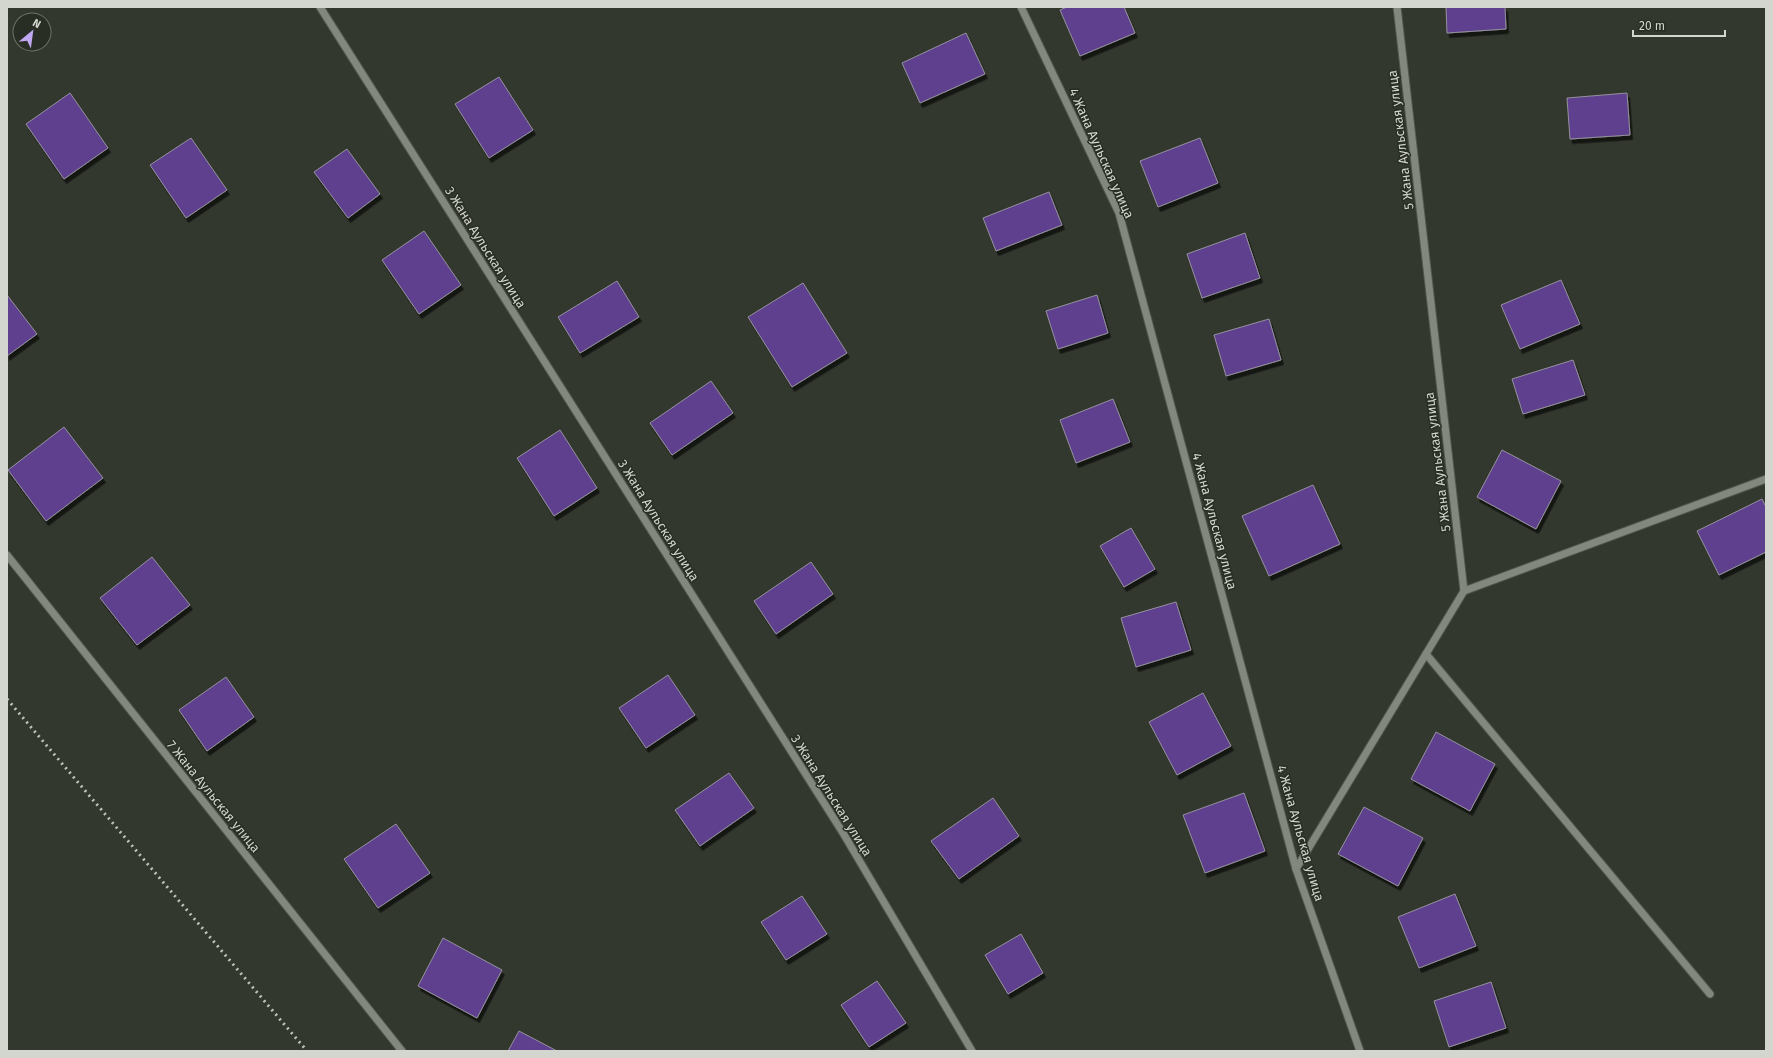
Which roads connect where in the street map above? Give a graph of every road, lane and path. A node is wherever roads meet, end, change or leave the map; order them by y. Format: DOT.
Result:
graph roads {
  1 [pos="320,7"];
  2 [pos="1021,7"];
  3 [pos="1397,7"];
  4 [pos="1766,479"];
  5 [pos="7,555"];
  6 [pos="1464,591"];
  7 [pos="1426,654"];
  8 [pos="1296,869"];
  9 [pos="1710,994"];
  10 [pos="402,1051"];
  11 [pos="972,1051"];
  12 [pos="1360,1051"];
  1 -- 11 [label="street, 3 Жана Аульская улица"];
  2 -- 8 [label="street, 4 Жана Аульская улица"];
  3 -- 6 [label="street, 5 Жана Аульская улица"];
  4 -- 6 [label="street"];
  5 -- 10 [label="street, 7 Жана Аульская улица"];
  6 -- 7 [label="street"];
  7 -- 8 [label="street"];
  7 -- 9 [label="street"];
  8 -- 12 [label="street, 4 Жана Аульская улица"];
}
